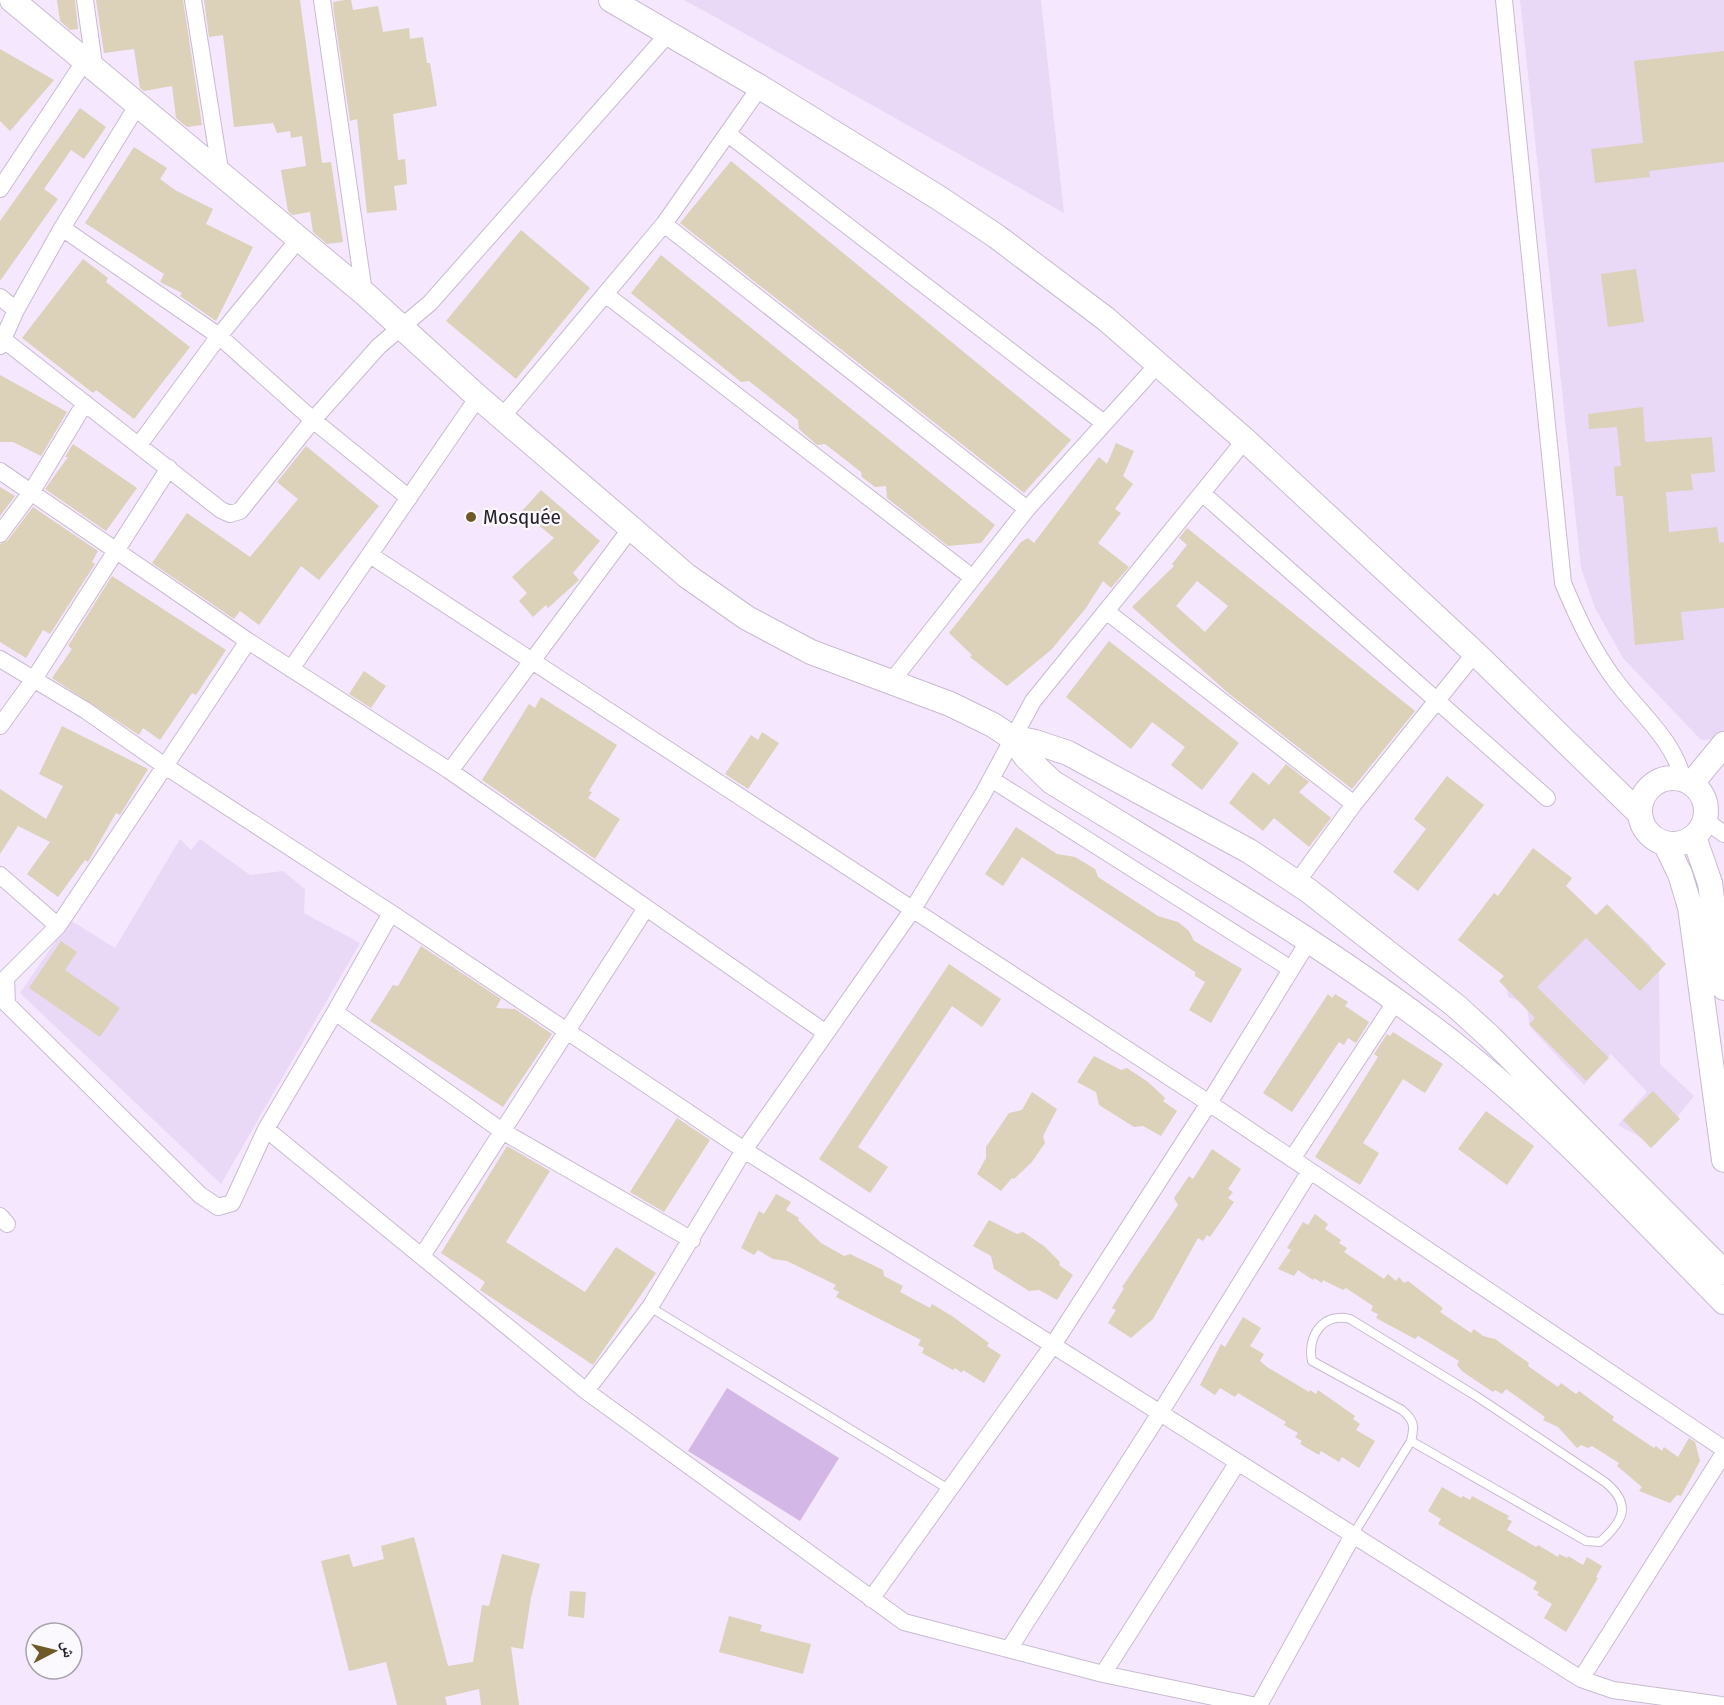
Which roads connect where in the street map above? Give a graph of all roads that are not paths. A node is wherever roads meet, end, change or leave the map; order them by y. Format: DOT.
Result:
graph roads {
  1 [pos="12,0"];
  2 [pos="85,0"];
  3 [pos="193,0"];
  4 [pos="322,0"];
  5 [pos="611,0"];
  6 [pos="1504,0"];
  7 [pos="668,34"];
  8 [pos="90,66"];
  9 [pos="760,87"];
  10 [pos="137,106"];
  11 [pos="728,134"];
  12 [pos="221,176"];
  13 [pos="0,189"];
  14 [pos="664,224"];
  15 [pos="62,228"];
  16 [pos="298,240"];
  17 [pos="364,293"];
  18 [pos="605,294"];
  19 [pos="0,297"];
  20 [pos="16,310"];
  21 [pos="402,328"];
  22 [pos="219,336"];
  23 [pos="2,342"];
  24 [pos="1159,363"];
  25 [pos="478,397"];
  26 [pos="85,403"];
  27 [pos="502,417"];
  28 [pos="313,420"];
  29 [pos="1104,423"];
  30 [pos="1245,440"];
  31 [pos="139,445"];
  32 [pos="169,468"];
  33 [pos="0,471"];
  34 [pos="32,491"];
  35 [pos="1202,493"];
  36 [pos="409,498"];
  37 [pos="1027,509"];
  38 [pos="631,528"];
  39 [pos="0,534"];
  40 [pos="116,552"];
  41 [pos="370,555"];
  42 [pos="973,578"];
  43 [pos="1106,611"];
  44 [pos="248,641"];
  45 [pos="1475,653"];
  46 [pos="0,659"];
  47 [pos="532,661"];
  48 [pos="291,669"];
  49 [pos="34,679"];
  50 [pos="891,682"];
  51 [pos="1437,700"];
  52 [pos="0,726"];
  53 [pos="1011,737"];
  54 [pos="1724,744"];
  55 [pos="165,766"];
  56 [pos="450,771"];
  57 [pos="1604,777"];
  58 [pos="991,779"];
  59 [pos="1687,781"];
  60 [pos="1653,784"];
  61 [pos="1547,798"];
  62 [pos="1354,804"];
  63 [pos="1640,814"];
  64 [pos="1708,830"];
  65 [pos="1665,843"];
  66 [pos="0,875"];
  67 [pos="1297,882"];
  68 [pos="646,908"];
  69 [pos="914,909"];
  70 [pos="391,913"];
  71 [pos="57,926"];
  72 [pos="1308,942"];
  73 [pos="1291,969"];
  74 [pos="1724,987"];
  75 [pos="1396,1001"];
  76 [pos="335,1012"];
  77 [pos="567,1030"];
  78 [pos="826,1033"];
  79 [pos="1209,1102"];
  80 [pos="266,1129"];
  81 [pos="502,1131"];
  82 [pos="744,1150"];
  83 [pos="1292,1159"];
  84 [pos="1724,1160"];
  85 [pos="1310,1171"];
  86 [pos="692,1240"];
  87 [pos="422,1256"];
  88 [pos="1724,1272"];
  89 [pos="1724,1302"];
  90 [pos="650,1306"];
  91 [pos="1053,1345"];
  92 [pos="586,1391"];
  93 [pos="1160,1413"];
  94 [pos="1411,1441"];
  95 [pos="1724,1449"];
  96 [pos="1724,1453"];
  97 [pos="1238,1462"];
  98 [pos="950,1490"];
  99 [pos="1353,1535"];
  100 [pos="871,1599"];
  101 [pos="1009,1649"];
  102 [pos="1103,1674"];
  103 [pos="1581,1679"];
  104 [pos="1252,1705"];
  105 [pos="1259,1705"];
  106 [pos="1721,1705"];
  1 -- 8 [label="street"];
  2 -- 8 [label="street"];
  3 -- 12 [label="street"];
  4 -- 17 [label="street"];
  5 -- 7 [label="street"];
  6 -- 59 [label="street"];
  7 -- 9 [label="street"];
  7 -- 21 [label="street"];
  8 -- 10 [label="street"];
  8 -- 13 [label="street"];
  9 -- 11 [label="street"];
  9 -- 24 [label="street"];
  10 -- 12 [label="street"];
  10 -- 15 [label="street"];
  11 -- 14 [label="street"];
  11 -- 29 [label="street"];
  12 -- 16 [label="street"];
  14 -- 18 [label="street"];
  14 -- 37 [label="street"];
  15 -- 20 [label="street"];
  15 -- 22 [label="street"];
  16 -- 17 [label="street"];
  16 -- 22 [label="street"];
  17 -- 21 [label="street"];
  18 -- 27 [label="street"];
  18 -- 42 [label="street"];
  19 -- 20 [label="street"];
  20 -- 23 [label="street"];
  21 -- 25 [label="street"];
  21 -- 28 [label="street"];
  22 -- 28 [label="street"];
  22 -- 31 [label="street"];
  23 -- 26 [label="street"];
  24 -- 29 [label="street"];
  24 -- 30 [label="street"];
  25 -- 27 [label="street"];
  25 -- 36 [label="street"];
  26 -- 31 [label="street"];
  26 -- 34 [label="street"];
  27 -- 38 [label="street"];
  28 -- 32 [label="street"];
  28 -- 36 [label="street"];
  29 -- 37 [label="street"];
  30 -- 35 [label="street"];
  30 -- 45 [label="street"];
  31 -- 32 [label="street"];
  32 -- 40 [label="street"];
  33 -- 34 [label="street"];
  34 -- 39 [label="street"];
  34 -- 40 [label="street"];
  35 -- 43 [label="street"];
  35 -- 51 [label="street"];
  36 -- 41 [label="street"];
  37 -- 42 [label="street"];
  38 -- 47 [label="street"];
  38 -- 50 [label="street"];
  40 -- 44 [label="street"];
  40 -- 49 [label="street"];
  41 -- 47 [label="street"];
  41 -- 48 [label="street"];
  42 -- 50 [label="street"];
  43 -- 53 [label="street"];
  43 -- 62 [label="street"];
  44 -- 48 [label="street"];
  44 -- 55 [label="street"];
  45 -- 51 [label="street"];
  45 -- 57 [label="street"];
  46 -- 49 [label="street"];
  47 -- 56 [label="street"];
  47 -- 69 [label="street"];
  48 -- 56 [label="street"];
  49 -- 52 [label="street"];
  49 -- 55 [label="street"];
  50 -- 53 [label="street"];
  51 -- 61 [label="street"];
  51 -- 62 [label="street"];
  53 -- 58 [label="street"];
  53 -- 67 [label="street"];
  53 -- 72 [label="street"];
  54 -- 59 [label="street"];
  55 -- 70 [label="street"];
  55 -- 71 [label="street"];
  56 -- 68 [label="street"];
  57 -- 60 [label="street"];
  57 -- 63 [label="street"];
  58 -- 69 [label="street"];
  58 -- 73 [label="street"];
  59 -- 60 [label="street"];
  59 -- 64 [label="street"];
  60 -- 63 [label="street"];
  62 -- 67 [label="street"];
  63 -- 65 [label="street"];
  64 -- 65 [label="street"];
  64 -- 74 [label="street"];
  65 -- 84 [label="street"];
  66 -- 71 [label="street"];
  67 -- 88 [label="street"];
  68 -- 77 [label="street"];
  68 -- 78 [label="street"];
  69 -- 78 [label="street"];
  69 -- 79 [label="street"];
  70 -- 76 [label="street"];
  70 -- 77 [label="street"];
  71 -- 80 [label="street"];
  72 -- 73 [label="street"];
  72 -- 75 [label="street"];
  73 -- 79 [label="street"];
  75 -- 83 [label="street"];
  75 -- 89 [label="street"];
  76 -- 80 [label="street"];
  76 -- 81 [label="street"];
  77 -- 81 [label="street"];
  77 -- 82 [label="street"];
  78 -- 82 [label="street"];
  79 -- 83 [label="street"];
  79 -- 91 [label="street"];
  80 -- 87 [label="street"];
  81 -- 86 [label="street"];
  81 -- 87 [label="street"];
  82 -- 86 [label="street"];
  82 -- 91 [label="street"];
  83 -- 85 [label="street"];
  85 -- 93 [label="street"];
  85 -- 95 [label="street"];
  86 -- 90 [label="street"];
  87 -- 92 [label="street"];
  90 -- 92 [label="street"];
  90 -- 98 [label="lane"];
  91 -- 93 [label="street"];
  91 -- 98 [label="street"];
  92 -- 100 [label="street"];
  93 -- 97 [label="street"];
  93 -- 101 [label="street"];
  94 -- 94 [label="lane"];
  94 -- 99 [label="lane"];
  96 -- 103 [label="street"];
  97 -- 99 [label="street"];
  97 -- 102 [label="street"];
  98 -- 100 [label="street"];
  99 -- 103 [label="street"];
  99 -- 105 [label="street"];
  100 -- 101 [label="street"];
  101 -- 102 [label="street"];
  102 -- 104 [label="street"];
  103 -- 106 [label="street"];
}
